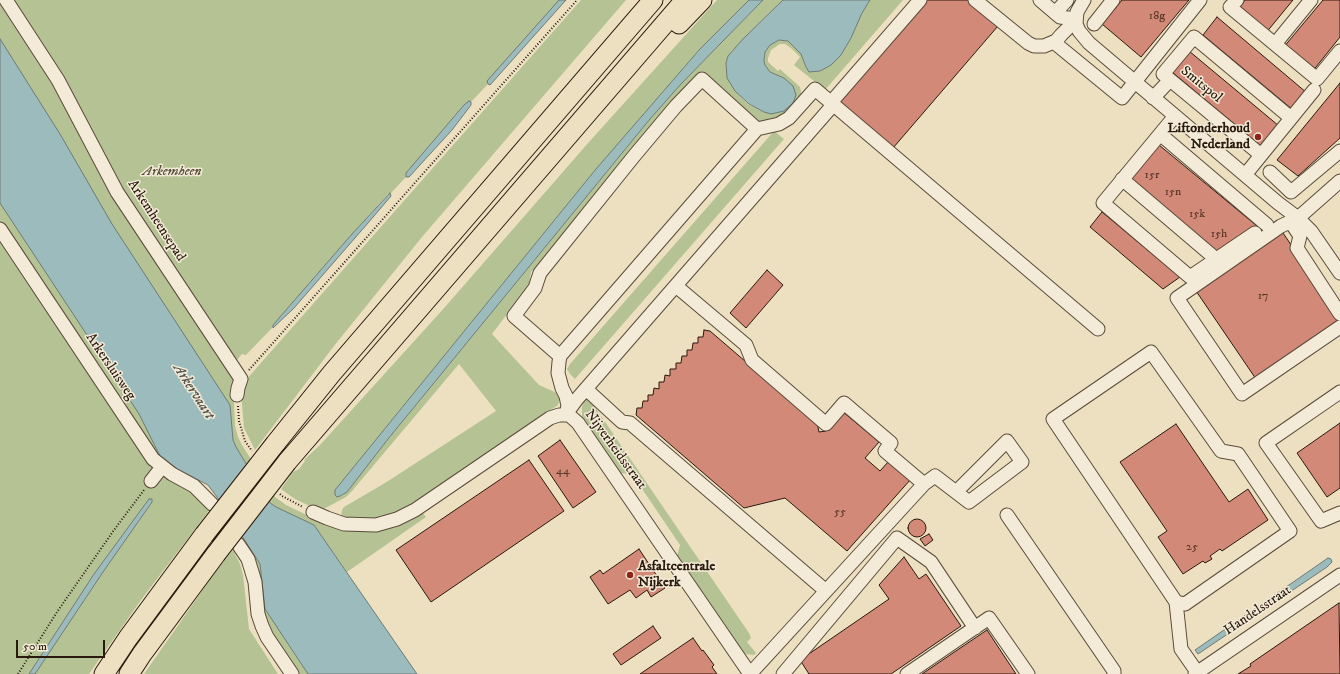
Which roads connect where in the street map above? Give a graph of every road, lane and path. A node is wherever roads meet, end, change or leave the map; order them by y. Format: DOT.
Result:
graph roads {
  1 [pos="6,0"];
  2 [pos="578,0"];
  3 [pos="653,0"];
  4 [pos="685,0"];
  5 [pos="702,0"];
  6 [pos="920,0"];
  7 [pos="975,0"];
  8 [pos="1040,0"];
  9 [pos="1067,0"];
  10 [pos="1084,0"];
  11 [pos="1113,0"];
  12 [pos="1200,0"];
  13 [pos="1237,0"];
  14 [pos="1311,0"];
  15 [pos="1055,13"];
  16 [pos="1076,21"];
  17 [pos="1094,24"];
  18 [pos="1056,41"];
  19 [pos="1275,44"];
  20 [pos="1340,51"];
  21 [pos="1170,80"];
  22 [pos="1135,82"];
  23 [pos="1314,90"];
  24 [pos="1153,98"];
  25 [pos="833,105"];
  26 [pos="1175,116"];
  27 [pos="1291,118"];
  28 [pos="577,125"];
  29 [pos="757,129"];
  30 [pos="1160,134"];
  31 [pos="1340,151"];
  32 [pos="1262,155"];
  33 [pos="1270,172"];
  34 [pos="1245,175"];
  35 [pos="1122,179"];
  36 [pos="1340,181"];
  37 [pos="1292,216"];
  38 [pos="1267,225"];
  39 [pos="0,229"];
  40 [pos="1216,259"];
  41 [pos="1340,273"];
  42 [pos="676,286"];
  43 [pos="1340,314"];
  44 [pos="1340,328"];
  45 [pos="1098,329"];
  46 [pos="560,356"];
  47 [pos="241,379"];
  48 [pos="586,389"];
  49 [pos="1340,392"];
  50 [pos="237,395"];
  51 [pos="566,414"];
  52 [pos="245,441"];
  53 [pos="162,467"];
  54 [pos="151,481"];
  55 [pos="924,484"];
  56 [pos="956,492"];
  57 [pos="282,496"];
  58 [pos="212,504"];
  59 [pos="313,512"];
  60 [pos="1340,513"];
  61 [pos="1007,515"];
  62 [pos="238,544"];
  63 [pos="1340,575"];
  64 [pos="826,591"];
  65 [pos="1176,602"];
  66 [pos="975,628"];
  67 [pos="1195,670"];
  68 [pos="18,674"];
  69 [pos="104,674"];
  70 [pos="129,674"];
  71 [pos="292,674"];
  72 [pos="750,674"];
  73 [pos="783,674"];
  74 [pos="907,674"];
  75 [pos="1028,674"];
  76 [pos="1114,674"];
  1 -- 47 [label="street, Arkemheensepad"];
  2 -- 47 [label="path"];
  3 -- 69 [label="highway, bridge"];
  4 -- 28 [label="highway"];
  5 -- 28 [label="highway"];
  6 -- 25 [label="street"];
  7 -- 18 [label="street"];
  8 -- 15 [label="street"];
  9 -- 15 [label="street"];
  10 -- 16 [label="street"];
  11 -- 17 [label="street"];
  12 -- 22 [label="street"];
  13 -- 19 [label="street"];
  14 -- 19 [label="street"];
  15 -- 16 [label="street"];
  16 -- 18 [label="street"];
  16 -- 22 [label="street"];
  18 -- 22 [label="street"];
  19 -- 20 [label="street"];
  21 -- 24 [label="street"];
  21 -- 27 [label="street, Smitspol"];
  21 -- 32 [label="street, Smitspol"];
  22 -- 24 [label="street"];
  23 -- 27 [label="street"];
  24 -- 26 [label="street"];
  25 -- 29 [label="street"];
  25 -- 42 [label="street"];
  25 -- 45 [label="street"];
  26 -- 30 [label="street"];
  26 -- 34 [label="street"];
  27 -- 32 [label="street"];
  28 -- 70 [label="highway, bridge"];
  29 -- 46 [label="street"];
  29 -- 46 [label="street"];
  30 -- 35 [label="street"];
  30 -- 38 [label="street"];
  31 -- 33 [label="street"];
  32 -- 34 [label="street"];
  34 -- 37 [label="street"];
  35 -- 40 [label="street"];
  35 -- 40 [label="street"];
  36 -- 37 [label="street"];
  37 -- 38 [label="street"];
  37 -- 41 [label="street"];
  37 -- 43 [label="street"];
  37 -- 44 [label="street"];
  38 -- 40 [label="street"];
  39 -- 53 [label="street, Arkersluisweg"];
  42 -- 48 [label="street"];
  42 -- 55 [label="street"];
  46 -- 51 [label="street"];
  47 -- 50 [label="street"];
  48 -- 51 [label="street"];
  48 -- 64 [label="street"];
  49 -- 60 [label="street"];
  50 -- 52 [label="path"];
  51 -- 59 [label="street, Nijverheidsstraat"];
  51 -- 72 [label="street, Nijverheidsstraat"];
  53 -- 54 [label="street"];
  53 -- 58 [label="street, Arkersluisweg"];
  54 -- 68 [label="path"];
  55 -- 56 [label="street"];
  55 -- 64 [label="street"];
  56 -- 56 [label="street"];
  57 -- 59 [label="path"];
  61 -- 76 [label="street"];
  62 -- 71 [label="street"];
  63 -- 67 [label="street, Handelsstraat"];
  64 -- 72 [label="street"];
  65 -- 65 [label="street"];
  65 -- 67 [label="street"];
  66 -- 73 [label="street"];
  66 -- 74 [label="street"];
  66 -- 75 [label="street"];
}
